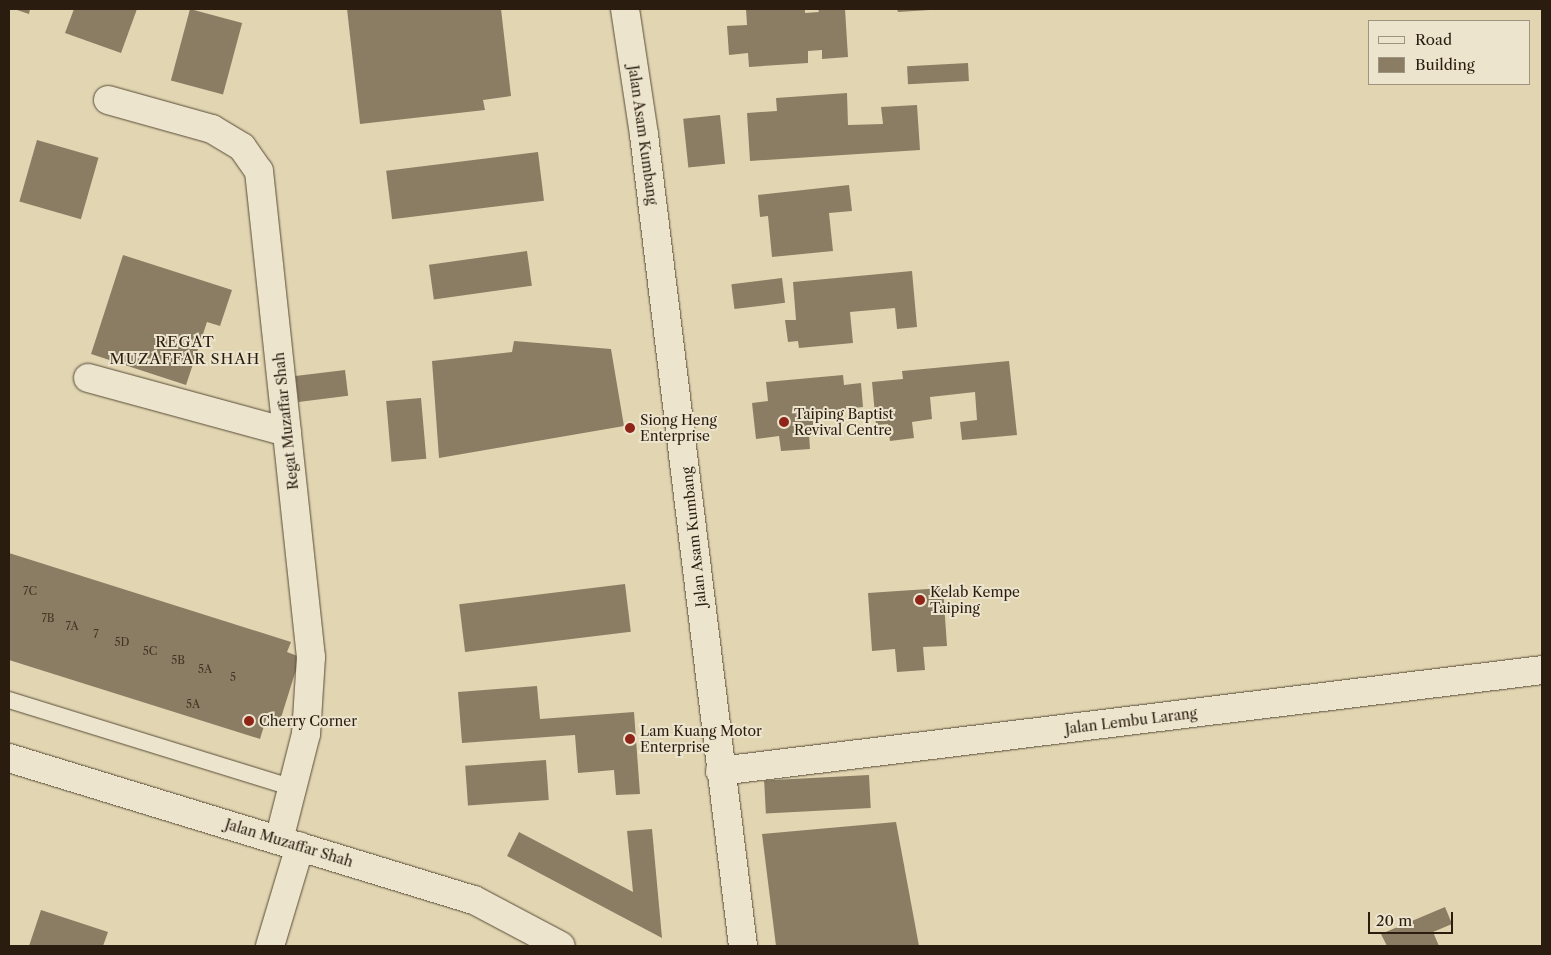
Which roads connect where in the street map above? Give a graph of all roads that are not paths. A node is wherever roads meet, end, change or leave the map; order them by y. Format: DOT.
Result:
graph roads {
  1 [pos="625,9"];
  2 [pos="108,100"];
  3 [pos="88,378"];
  4 [pos="287,432"];
  5 [pos="1542,670"];
  6 [pos="9,700"];
  7 [pos="9,758"];
  8 [pos="720,771"];
  9 [pos="293,788"];
  10 [pos="290,843"];
  11 [pos="270,946"];
  12 [pos="561,946"];
  13 [pos="743,946"];
  1 -- 8 [label="street, Jalan Asam Kumbang"];
  2 -- 4 [label="street, Regat Muzaffar Shah"];
  3 -- 4 [label="street"];
  4 -- 9 [label="street, Regat Muzaffar Shah"];
  5 -- 8 [label="street, Jalan Lembu Larang"];
  6 -- 9 [label="lane"];
  7 -- 10 [label="street, Jalan Muzaffar Shah"];
  8 -- 13 [label="street, Jalan Asam Kumbang"];
  9 -- 10 [label="street, Regat Muzaffar Shah"];
  10 -- 11 [label="street, Regat Muzaffar Shah"];
  10 -- 12 [label="street, Jalan Muzaffar Shah"];
}
